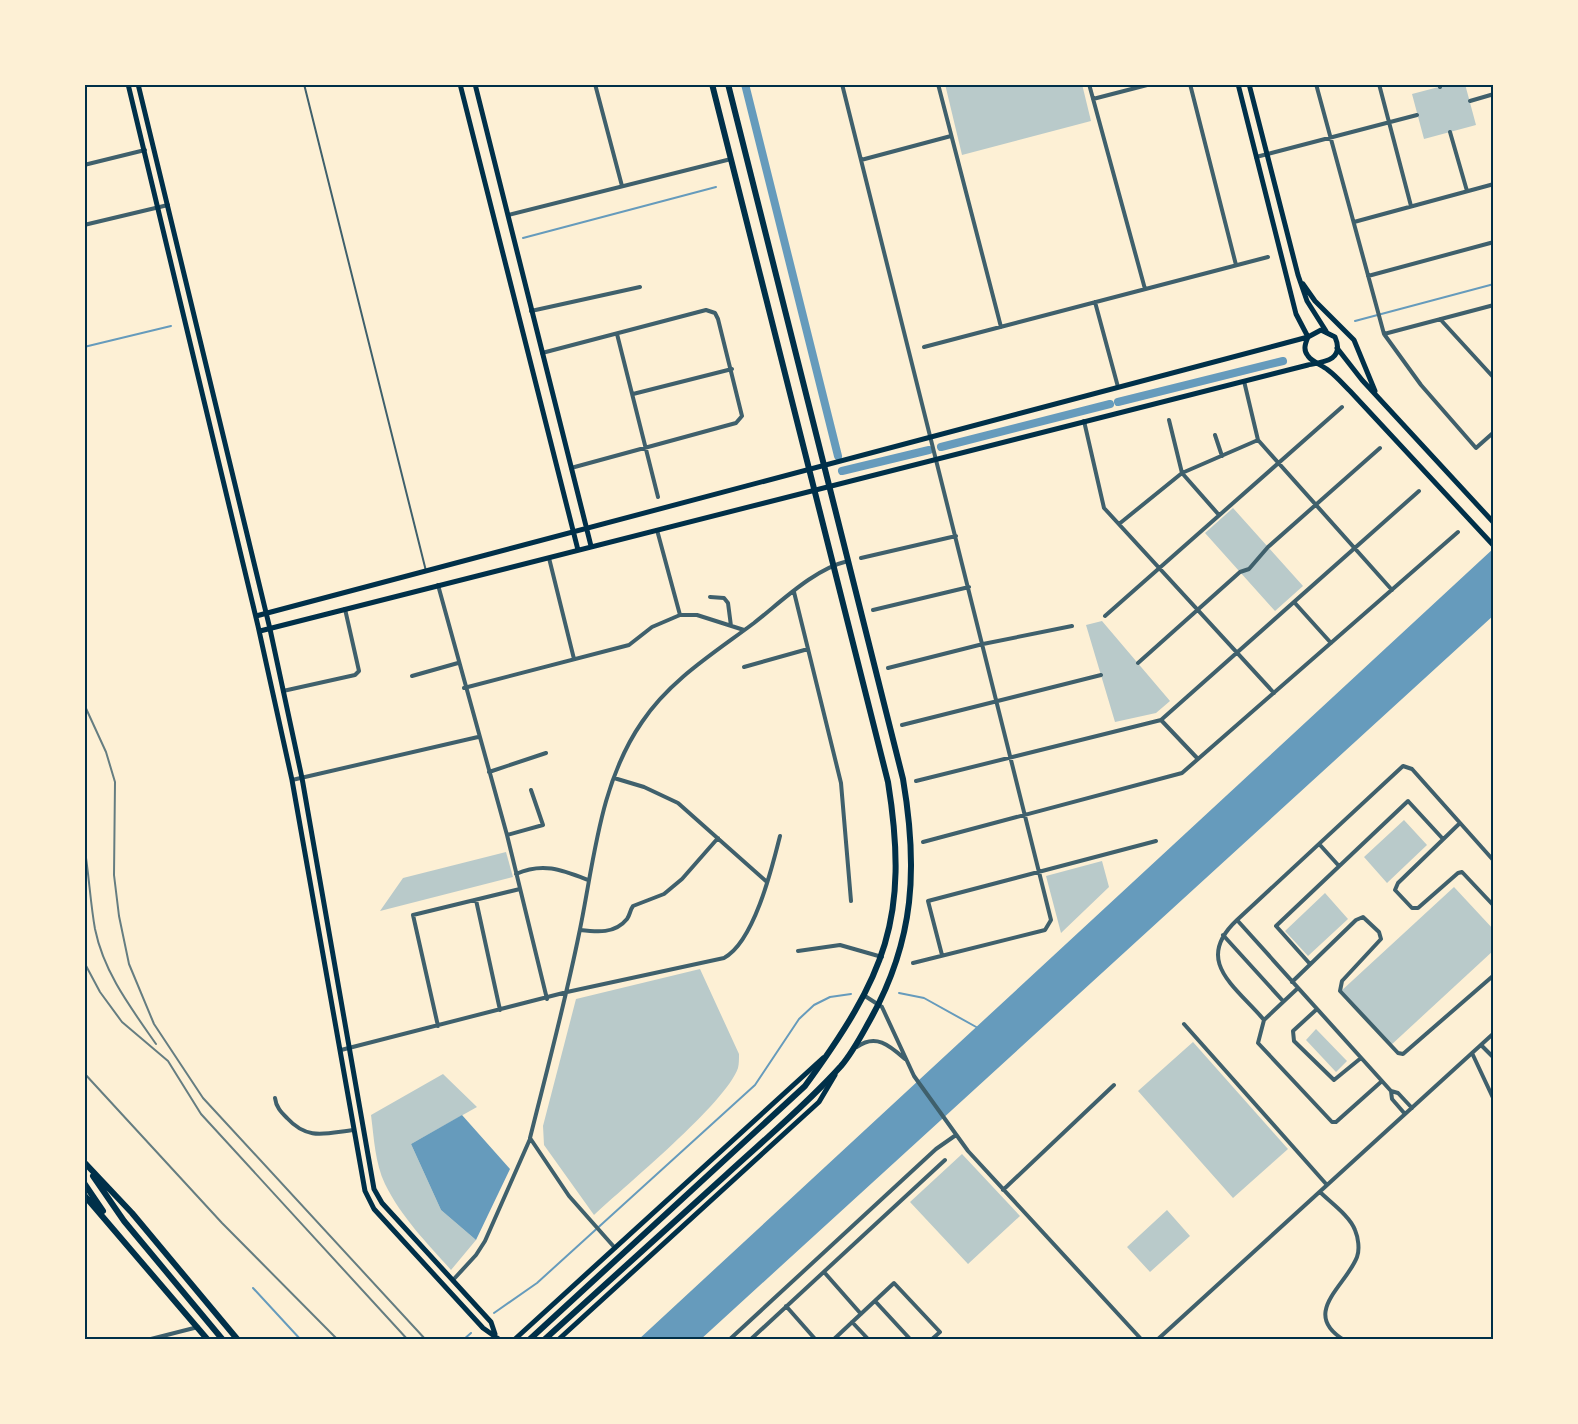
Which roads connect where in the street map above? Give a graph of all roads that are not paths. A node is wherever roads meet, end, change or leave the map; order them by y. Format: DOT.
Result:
graph roads {
  1 [pos="128,84"];
  2 [pos="138,84"];
  3 [pos="304,84"];
  4 [pos="460,84"];
  5 [pos="474,84"];
  6 [pos="595,84"];
  7 [pos="712,84"];
  8 [pos="728,84"];
  9 [pos="842,84"];
  10 [pos="938,84"];
  11 [pos="1089,84"];
  12 [pos="1151,84"];
  13 [pos="1190,84"];
  14 [pos="1238,84"];
  15 [pos="1249,84"];
  16 [pos="1316,84"];
  17 [pos="1379,84"];
  18 [pos="1494,94"];
  19 [pos="1093,99"];
  20 [pos="1470,101"];
  21 [pos="1417,115"];
  22 [pos="1389,122"];
  23 [pos="1450,132"];
  24 [pos="951,136"];
  25 [pos="1331,137"];
  26 [pos="145,150"];
  27 [pos="1267,154"];
  28 [pos="1256,157"];
  29 [pos="731,159"];
  30 [pos="861,160"];
  31 [pos="84,165"];
  32 [pos="1494,184"];
  33 [pos="622,186"];
  34 [pos="1467,191"];
  35 [pos="168,205"];
  36 [pos="1411,206"];
  37 [pos="158,207"];
  38 [pos="507,215"];
  39 [pos="1354,222"];
  40 [pos="84,225"];
  41 [pos="1494,242"];
  42 [pos="1268,257"];
  43 [pos="1236,265"];
  44 [pos="1298,274"];
  45 [pos="1368,276"];
  46 [pos="640,286"];
  47 [pos="1145,289"];
  48 [pos="1095,303"];
  49 [pos="1494,305"];
  50 [pos="194,311"];
  51 [pos="530,311"];
  52 [pos="184,313"];
  53 [pos="1440,319"];
  54 [pos="1001,327"];
  55 [pos="1326,331"];
  56 [pos="618,334"];
  57 [pos="1384,334"];
  58 [pos="1308,337"];
  59 [pos="924,347"];
  60 [pos="1337,348"];
  61 [pos="542,353"];
  62 [pos="1318,363"];
  63 [pos="732,369"];
  64 [pos="1494,378"];
  65 [pos="1244,381"];
  66 [pos="1118,387"];
  67 [pos="633,394"];
  68 [pos="1382,402"];
  69 [pos="1342,407"];
  70 [pos="1169,420"];
  71 [pos="1084,421"];
  72 [pos="1494,432"];
  73 [pos="932,435"];
  74 [pos="1215,435"];
  75 [pos="1258,440"];
  76 [pos="1380,448"];
  77 [pos="647,449"];
  78 [pos="1222,456"];
  79 [pos="938,458"];
  80 [pos="1278,463"];
  81 [pos="825,466"];
  82 [pos="571,468"];
  83 [pos="809,471"];
  84 [pos="1182,473"];
  85 [pos="830,485"];
  86 [pos="813,489"];
  87 [pos="1419,490"];
  88 [pos="658,497"];
  89 [pos="1316,505"];
  90 [pos="1219,515"];
  91 [pos="1494,523"];
  92 [pos="1119,524"];
  93 [pos="587,529"];
  94 [pos="657,530"];
  95 [pos="574,532"];
  96 [pos="1458,532"];
  97 [pos="956,536"];
  98 [pos="591,546"];
  99 [pos="1494,546"];
  100 [pos="1354,548"];
  101 [pos="578,550"];
  102 [pos="549,557"];
  103 [pos="861,558"];
  104 [pos="849,561"];
  105 [pos="834,564"];
  106 [pos="1159,567"];
  107 [pos="426,571"];
  108 [pos="438,585"];
  109 [pos="969,587"];
  110 [pos="1392,590"];
  111 [pos="794,592"];
  112 [pos="710,597"];
  113 [pos="1294,602"];
  114 [pos="345,609"];
  115 [pos="873,610"];
  116 [pos="1198,610"];
  117 [pos="266,613"];
  118 [pos="680,615"];
  119 [pos="256,616"];
  120 [pos="1105,616"];
  121 [pos="731,626"];
  122 [pos="1072,626"];
  123 [pos="270,629"];
  124 [pos="744,630"];
  125 [pos="260,631"];
  126 [pos="1331,643"];
  127 [pos="983,644"];
  128 [pos="808,649"];
  129 [pos="1237,652"];
  130 [pos="574,659"];
  131 [pos="458,663"];
  132 [pos="1138,663"];
  133 [pos="744,667"];
  134 [pos="888,668"];
  135 [pos="1101,675"];
  136 [pos="412,676"];
  137 [pos="464,688"];
  138 [pos="283,691"];
  139 [pos="1274,693"];
  140 [pos="997,701"];
  141 [pos="1161,720"];
  142 [pos="902,725"];
  143 [pos="478,737"];
  144 [pos="546,753"];
  145 [pos="1011,757"];
  146 [pos="1198,759"];
  147 [pos="489,772"];
  148 [pos="302,778"];
  149 [pos="614,778"];
  150 [pos="292,780"];
  151 [pos="916,781"];
  152 [pos="531,789"];
  153 [pos="1025,815"];
  154 [pos="1460,823"];
  155 [pos="507,835"];
  156 [pos="780,836"];
  157 [pos="718,838"];
  158 [pos="1443,839"];
  159 [pos="1156,841"];
  160 [pos="923,842"];
  161 [pos="1320,845"];
  162 [pos="1494,861"];
  163 [pos="1339,866"];
  164 [pos="1039,872"];
  165 [pos="516,874"];
  166 [pos="588,880"];
  167 [pos="767,882"];
  168 [pos="520,889"];
  169 [pos="476,900"];
  170 [pos="851,902"];
  171 [pos="1494,906"];
  172 [pos="1237,920"];
  173 [pos="580,930"];
  174 [pos="1222,934"];
  175 [pos="798,951"];
  176 [pos="942,956"];
  177 [pos="882,957"];
  178 [pos="913,963"];
  179 [pos="1310,964"];
  180 [pos="1494,975"];
  181 [pos="1292,981"];
  182 [pos="1298,988"];
  183 [pos="567,992"];
  184 [pos="865,996"];
  185 [pos="547,999"];
  186 [pos="1283,1001"];
  187 [pos="879,1003"];
  188 [pos="1317,1009"];
  189 [pos="500,1010"];
  190 [pos="1264,1020"];
  191 [pos="1184,1024"];
  192 [pos="438,1026"];
  193 [pos="1494,1034"];
  194 [pos="1481,1045"];
  195 [pos="350,1047"];
  196 [pos="854,1049"];
  197 [pos="341,1050"];
  198 [pos="1472,1053"];
  199 [pos="828,1054"];
  200 [pos="1361,1058"];
  201 [pos="1494,1058"];
  202 [pos="905,1059"];
  203 [pos="841,1066"];
  204 [pos="1382,1081"];
  205 [pos="1114,1085"];
  206 [pos="1390,1091"];
  207 [pos="275,1098"];
  208 [pos="1494,1100"];
  209 [pos="1412,1108"];
  210 [pos="1405,1114"];
  211 [pos="354,1130"];
  212 [pos="956,1135"];
  213 [pos="531,1138"];
  214 [pos="945,1160"];
  215 [pos="84,1163"];
  216 [pos="84,1184"];
  217 [pos="1327,1185"];
  218 [pos="1003,1190"];
  219 [pos="1320,1192"];
  220 [pos="84,1195"];
  221 [pos="116,1229"];
  222 [pos="615,1248"];
  223 [pos="824,1272"];
  224 [pos="453,1280"];
  225 [pos="875,1301"];
  226 [pos="786,1306"];
  227 [pos="861,1314"];
  228 [pos="852,1322"];
  229 [pos="198,1327"];
  230 [pos="495,1334"];
  231 [pos="147,1340"];
  232 [pos="208,1340"];
  233 [pos="223,1340"];
  234 [pos="238,1340"];
  235 [pos="500,1340"];
  236 [pos="514,1340"];
  237 [pos="529,1340"];
  238 [pos="544,1340"];
  239 [pos="558,1340"];
  240 [pos="729,1340"];
  241 [pos="750,1340"];
  242 [pos="816,1340"];
  243 [pos="832,1340"];
  244 [pos="869,1340"];
  245 [pos="911,1340"];
  246 [pos="931,1340"];
  247 [pos="1142,1340"];
  248 [pos="1157,1340"];
  249 [pos="1344,1340"];
  1 -- 26 [label="main road"];
  2 -- 35 [label="main road"];
  3 -- 107 [label="lane"];
  4 -- 95 [label="main road"];
  5 -- 38 [label="main road"];
  6 -- 33 [label="street"];
  7 -- 29 [label="main road"];
  8 -- 81 [label="main road"];
  9 -- 30 [label="street"];
  10 -- 24 [label="street"];
  11 -- 19 [label="street"];
  12 -- 19 [label="street"];
  13 -- 43 [label="street"];
  14 -- 28 [label="main road"];
  15 -- 27 [label="main road"];
  16 -- 25 [label="street"];
  17 -- 22 [label="street"];
  18 -- 20 [label="street"];
  19 -- 47 [label="street"];
  21 -- 22 [label="street"];
  22 -- 25 [label="street"];
  22 -- 36 [label="street"];
  23 -- 34 [label="street"];
  24 -- 30 [label="street"];
  24 -- 54 [label="street"];
  25 -- 27 [label="street"];
  25 -- 39 [label="street"];
  26 -- 31 [label="street"];
  26 -- 37 [label="main road"];
  27 -- 28 [label="street"];
  27 -- 44 [label="main road"];
  28 -- 58 [label="main road"];
  29 -- 33 [label="street"];
  29 -- 83 [label="main road"];
  30 -- 73 [label="street"];
  32 -- 34 [label="street"];
  33 -- 38 [label="street"];
  34 -- 36 [label="street"];
  35 -- 37 [label="street"];
  35 -- 50 [label="main road"];
  36 -- 39 [label="street"];
  37 -- 40 [label="street"];
  37 -- 52 [label="main road"];
  38 -- 51 [label="main road"];
  39 -- 45 [label="street"];
  41 -- 45 [label="street"];
  42 -- 43 [label="street"];
  43 -- 47 [label="street"];
  44 -- 55 [label="main road"];
  44 -- 68 [label="main road"];
  45 -- 57 [label="street"];
  46 -- 51 [label="street"];
  47 -- 48 [label="street"];
  48 -- 54 [label="street"];
  48 -- 66 [label="street"];
  49 -- 53 [label="street"];
  50 -- 52 [label="lane"];
  50 -- 117 [label="main road"];
  51 -- 61 [label="main road"];
  52 -- 119 [label="main road"];
  53 -- 57 [label="street"];
  53 -- 64 [label="street"];
  54 -- 59 [label="street"];
  55 -- 58 [label="main road"];
  55 -- 60 [label="main road"];
  56 -- 61 [label="street"];
  56 -- 63 [label="street"];
  56 -- 67 [label="street"];
  57 -- 72 [label="street"];
  58 -- 62 [label="main road"];
  58 -- 66 [label="main road"];
  60 -- 62 [label="main road"];
  60 -- 68 [label="main road"];
  61 -- 82 [label="main road"];
  62 -- 65 [label="main road"];
  62 -- 99 [label="main road"];
  63 -- 67 [label="street"];
  63 -- 77 [label="street"];
  65 -- 71 [label="main road"];
  65 -- 75 [label="street"];
  66 -- 73 [label="main road"];
  67 -- 77 [label="street"];
  68 -- 91 [label="main road"];
  69 -- 80 [label="street"];
  70 -- 84 [label="street"];
  71 -- 79 [label="main road"];
  71 -- 92 [label="street"];
  73 -- 79 [label="street"];
  73 -- 81 [label="main road"];
  74 -- 78 [label="street"];
  75 -- 78 [label="street"];
  75 -- 80 [label="street"];
  76 -- 89 [label="street"];
  77 -- 82 [label="street"];
  77 -- 88 [label="street"];
  78 -- 84 [label="street"];
  79 -- 85 [label="main road"];
  79 -- 97 [label="street"];
  80 -- 89 [label="street"];
  80 -- 90 [label="street"];
  81 -- 83 [label="main road"];
  81 -- 85 [label="main road"];
  82 -- 93 [label="main road"];
  83 -- 86 [label="main road"];
  83 -- 93 [label="main road"];
  84 -- 90 [label="street"];
  84 -- 92 [label="street"];
  85 -- 86 [label="main road"];
  85 -- 104 [label="main road"];
  86 -- 94 [label="main road"];
  86 -- 105 [label="main road"];
  87 -- 100 [label="street"];
  89 -- 100 [label="street"];
  89 -- 116 [label="street"];
  90 -- 106 [label="street"];
  92 -- 106 [label="street"];
  93 -- 95 [label="main road"];
  93 -- 98 [label="main road"];
  94 -- 98 [label="main road"];
  94 -- 118 [label="street"];
  95 -- 101 [label="main road"];
  95 -- 107 [label="main road"];
  96 -- 110 [label="street"];
  97 -- 103 [label="street"];
  97 -- 109 [label="street"];
  98 -- 101 [label="main road"];
  100 -- 110 [label="street"];
  100 -- 113 [label="street"];
  101 -- 102 [label="main road"];
  102 -- 108 [label="main road"];
  102 -- 130 [label="street"];
  104 -- 105 [label="street"];
  104 -- 187 [label="main road"];
  105 -- 111 [label="street"];
  105 -- 177 [label="main road"];
  106 -- 116 [label="street"];
  106 -- 120 [label="street"];
  107 -- 117 [label="main road"];
  108 -- 114 [label="main road"];
  108 -- 131 [label="street"];
  109 -- 115 [label="street"];
  109 -- 127 [label="street"];
  110 -- 126 [label="street"];
  111 -- 124 [label="street"];
  111 -- 128 [label="street"];
  112 -- 121 [label="street"];
  113 -- 126 [label="street"];
  113 -- 129 [label="street"];
  114 -- 123 [label="main road"];
  114 -- 138 [label="street"];
  116 -- 129 [label="street"];
  116 -- 132 [label="street"];
  117 -- 119 [label="main road"];
  117 -- 123 [label="main road"];
  118 -- 121 [label="street"];
  118 -- 130 [label="street"];
  119 -- 125 [label="main road"];
  121 -- 124 [label="street"];
  122 -- 127 [label="street"];
  123 -- 125 [label="main road"];
  123 -- 138 [label="main road"];
  124 -- 149 [label="street"];
  125 -- 150 [label="main road"];
  126 -- 139 [label="street"];
  127 -- 134 [label="street"];
  127 -- 140 [label="street"];
  128 -- 133 [label="street"];
  128 -- 170 [label="street"];
  129 -- 139 [label="street"];
  129 -- 141 [label="street"];
  130 -- 137 [label="street"];
  131 -- 136 [label="street"];
  131 -- 137 [label="street"];
  135 -- 140 [label="street"];
  137 -- 143 [label="street"];
  138 -- 148 [label="main road"];
  139 -- 146 [label="street"];
  140 -- 142 [label="street"];
  140 -- 145 [label="street"];
  141 -- 145 [label="street"];
  141 -- 146 [label="street"];
  143 -- 147 [label="street"];
  143 -- 148 [label="street"];
  144 -- 147 [label="street"];
  145 -- 151 [label="street"];
  145 -- 153 [label="street"];
  146 -- 153 [label="street"];
  147 -- 155 [label="street"];
  148 -- 150 [label="street"];
  148 -- 195 [label="main road"];
  149 -- 157 [label="street"];
  149 -- 166 [label="street"];
  150 -- 197 [label="main road"];
  152 -- 155 [label="street"];
  153 -- 160 [label="street"];
  153 -- 164 [label="street"];
  154 -- 158 [label="street"];
  154 -- 161 [label="street"];
  154 -- 162 [label="street"];
  155 -- 165 [label="street"];
  156 -- 167 [label="street"];
  157 -- 167 [label="street"];
  157 -- 173 [label="street"];
  158 -- 163 [label="street"];
  158 -- 171 [label="street"];
  159 -- 164 [label="street"];
  161 -- 163 [label="street"];
  161 -- 172 [label="street"];
  163 -- 179 [label="street"];
  164 -- 176 [label="street"];
  164 -- 176 [label="street"];
  165 -- 166 [label="street"];
  165 -- 168 [label="street"];
  166 -- 173 [label="street"];
  167 -- 183 [label="street"];
  168 -- 169 [label="street"];
  168 -- 185 [label="street"];
  169 -- 189 [label="street"];
  169 -- 192 [label="street"];
  172 -- 174 [label="street"];
  172 -- 181 [label="street"];
  173 -- 183 [label="street"];
  174 -- 186 [label="street"];
  174 -- 190 [label="street"];
  175 -- 177 [label="street"];
  176 -- 178 [label="street"];
  177 -- 184 [label="main road"];
  179 -- 180 [label="street"];
  179 -- 181 [label="street"];
  181 -- 182 [label="street"];
  182 -- 186 [label="street"];
  182 -- 188 [label="street"];
  183 -- 185 [label="street"];
  183 -- 213 [label="street"];
  184 -- 187 [label="street"];
  184 -- 199 [label="main road"];
  185 -- 189 [label="street"];
  186 -- 190 [label="street"];
  187 -- 196 [label="main road"];
  187 -- 202 [label="street"];
  188 -- 200 [label="street"];
  188 -- 200 [label="street"];
  189 -- 192 [label="street"];
  190 -- 204 [label="street"];
  191 -- 217 [label="street"];
  192 -- 195 [label="street"];
  193 -- 194 [label="street"];
  194 -- 198 [label="street"];
  194 -- 201 [label="street"];
  195 -- 197 [label="street"];
  195 -- 224 [label="main road"];
  196 -- 202 [label="street"];
  196 -- 203 [label="main road"];
  197 -- 211 [label="main road"];
  198 -- 208 [label="street"];
  198 -- 209 [label="street"];
  199 -- 222 [label="main road"];
  199 -- 237 [label="main road"];
  200 -- 204 [label="street"];
  202 -- 212 [label="street"];
  203 -- 238 [label="main road"];
  203 -- 239 [label="main road"];
  204 -- 206 [label="street"];
  205 -- 218 [label="street"];
  206 -- 209 [label="street"];
  206 -- 210 [label="street"];
  207 -- 211 [label="street"];
  209 -- 210 [label="street"];
  210 -- 217 [label="street"];
  211 -- 230 [label="main road"];
  212 -- 218 [label="street"];
  212 -- 240 [label="street"];
  213 -- 222 [label="street"];
  213 -- 224 [label="street"];
  214 -- 223 [label="street"];
  215 -- 233 [label="main road"];
  215 -- 234 [label="main road"];
  216 -- 221 [label="main road"];
  217 -- 219 [label="street"];
  218 -- 247 [label="street"];
  219 -- 248 [label="street"];
  219 -- 249 [label="street"];
  220 -- 221 [label="main road"];
  221 -- 229 [label="main road"];
  222 -- 236 [label="main road"];
  223 -- 226 [label="street"];
  223 -- 227 [label="street"];
  224 -- 230 [label="main road"];
  225 -- 227 [label="street"];
  225 -- 245 [label="street"];
  225 -- 246 [label="street"];
  226 -- 241 [label="street"];
  226 -- 242 [label="street"];
  227 -- 228 [label="street"];
  228 -- 243 [label="street"];
  228 -- 244 [label="street"];
  229 -- 231 [label="street"];
  229 -- 232 [label="main road"];
  230 -- 235 [label="main road"];
}
